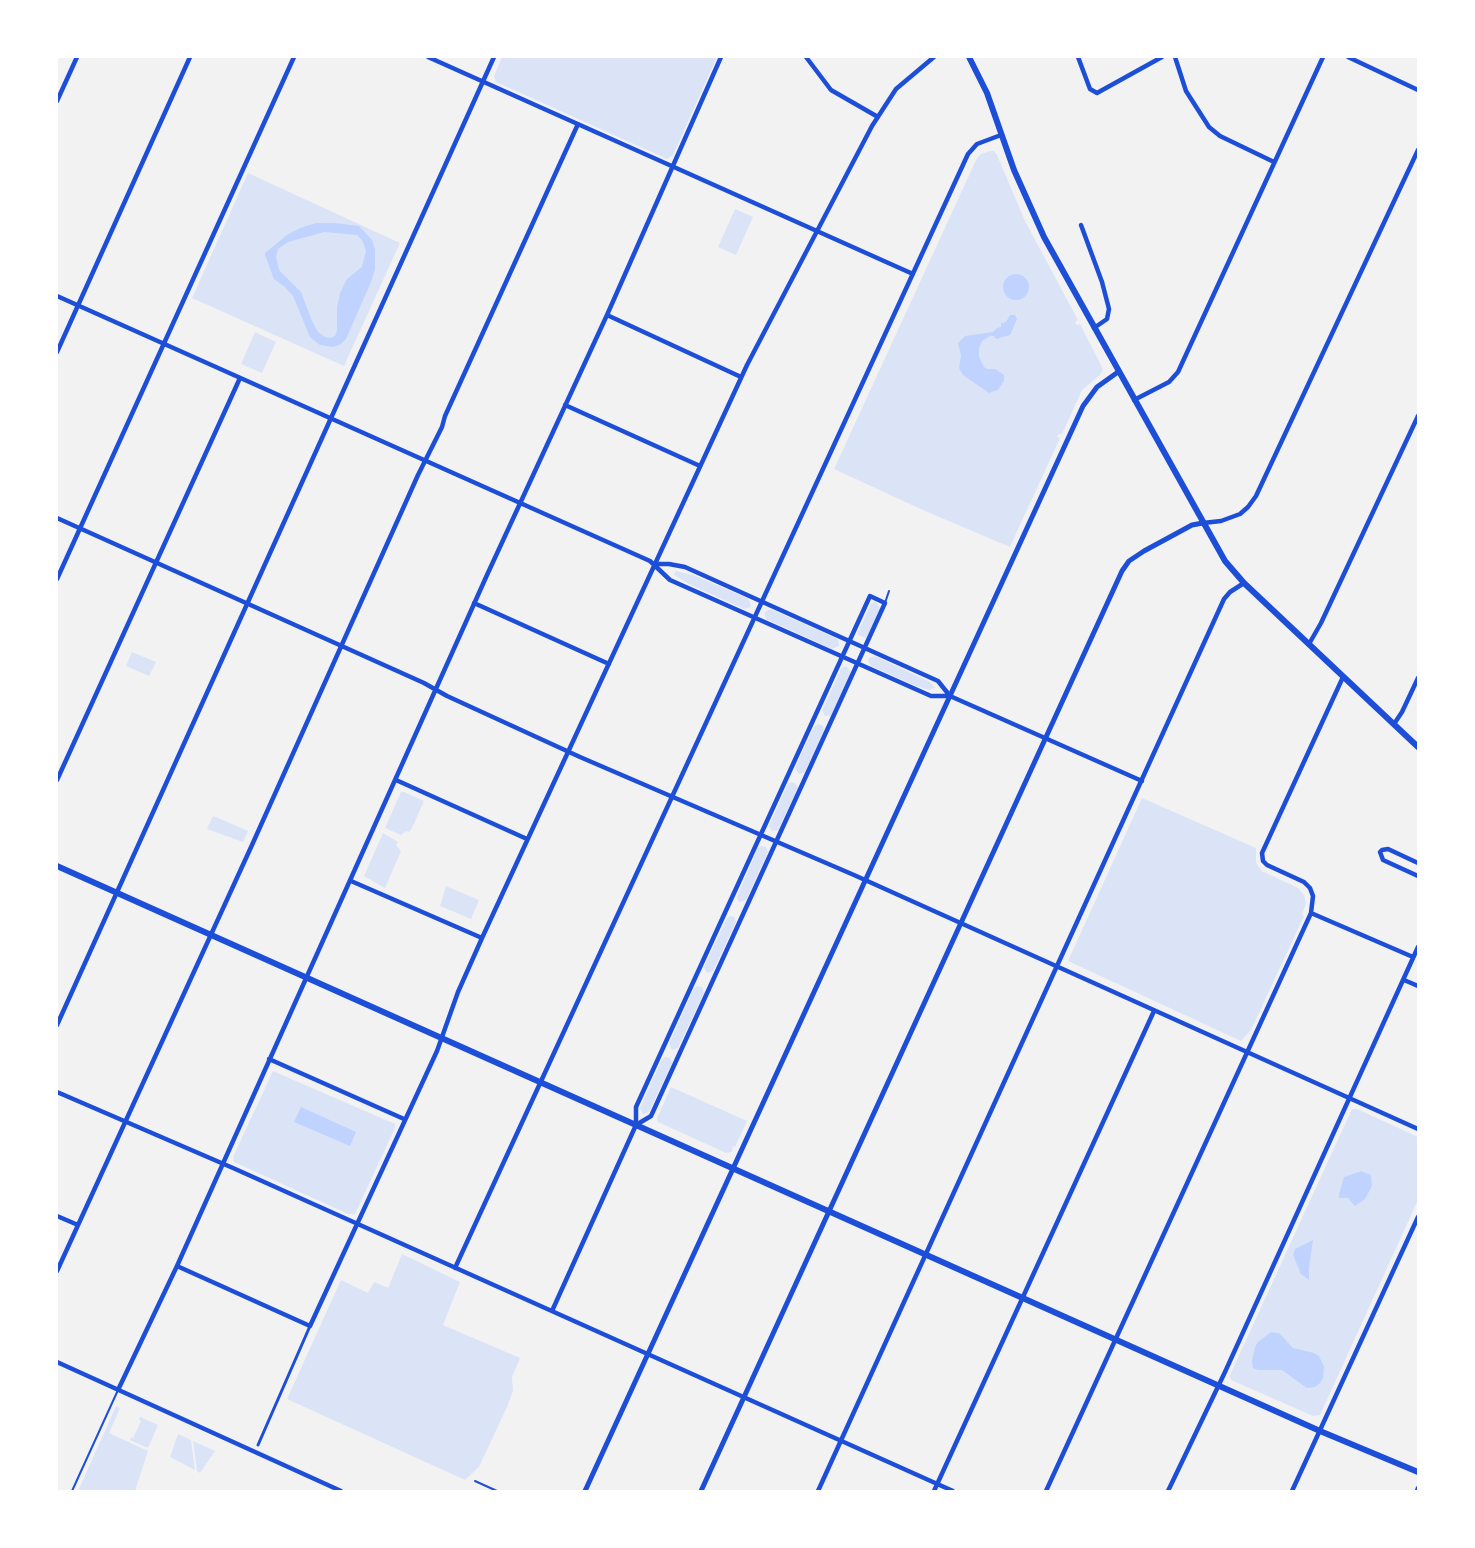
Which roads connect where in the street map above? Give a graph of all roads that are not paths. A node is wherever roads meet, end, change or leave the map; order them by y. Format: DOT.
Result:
graph roads {
  1 [pos="77,57"];
  2 [pos="190,57"];
  3 [pos="294,57"];
  4 [pos="428,57"];
  5 [pos="494,57"];
  6 [pos="721,57"];
  7 [pos="806,57"];
  8 [pos="934,57"];
  9 [pos="969,57"];
  10 [pos="1078,57"];
  11 [pos="1162,57"];
  12 [pos="1175,57"];
  13 [pos="1323,57"];
  14 [pos="1348,57"];
  15 [pos="438,59"];
  16 [pos="483,82"];
  17 [pos="1418,90"];
  18 [pos="57,101"];
  19 [pos="878,117"];
  20 [pos="578,124"];
  21 [pos="1001,135"];
  22 [pos="1418,150"];
  23 [pos="1274,162"];
  24 [pos="672,167"];
  25 [pos="1081,225"];
  26 [pos="816,231"];
  27 [pos="913,274"];
  28 [pos="57,296"];
  29 [pos="78,305"];
  30 [pos="607,315"];
  31 [pos="1094,328"];
  32 [pos="163,344"];
  33 [pos="57,352"];
  34 [pos="1118,372"];
  35 [pos="240,378"];
  36 [pos="741,378"];
  37 [pos="1134,400"];
  38 [pos="565,405"];
  39 [pos="1418,416"];
  40 [pos="331,418"];
  41 [pos="425,461"];
  42 [pos="700,466"];
  43 [pos="520,503"];
  44 [pos="57,518"];
  45 [pos="1203,523"];
  46 [pos="80,529"];
  47 [pos="155,563"];
  48 [pos="654,564"];
  49 [pos="57,579"];
  50 [pos="1244,583"];
  51 [pos="890,591"];
  52 [pos="474,603"];
  53 [pos="761,603"];
  54 [pos="885,603"];
  55 [pos="247,604"];
  56 [pos="753,617"];
  57 [pos="849,642"];
  58 [pos="1309,644"];
  59 [pos="342,646"];
  60 [pos="864,648"];
  61 [pos="842,657"];
  62 [pos="609,664"];
  63 [pos="858,664"];
  64 [pos="1343,676"];
  65 [pos="1418,678"];
  66 [pos="436,690"];
  67 [pos="950,696"];
  68 [pos="1394,724"];
  69 [pos="1046,738"];
  70 [pos="1418,747"];
  71 [pos="568,751"];
  72 [pos="57,780"];
  73 [pos="396,780"];
  74 [pos="1142,781"];
  75 [pos="671,796"];
  76 [pos="761,835"];
  77 [pos="527,839"];
  78 [pos="776,841"];
  79 [pos="1418,863"];
  80 [pos="57,866"];
  81 [pos="1418,876"];
  82 [pos="351,880"];
  83 [pos="865,880"];
  84 [pos="117,893"];
  85 [pos="1311,913"];
  86 [pos="961,923"];
  87 [pos="211,935"];
  88 [pos="482,938"];
  89 [pos="1418,947"];
  90 [pos="1413,957"];
  91 [pos="1057,966"];
  92 [pos="306,977"];
  93 [pos="1404,980"];
  94 [pos="1418,986"];
  95 [pos="1154,1011"];
  96 [pos="57,1025"];
  97 [pos="441,1037"];
  98 [pos="1246,1052"];
  99 [pos="269,1059"];
  100 [pos="540,1082"];
  101 [pos="57,1092"];
  102 [pos="1350,1098"];
  103 [pos="404,1119"];
  104 [pos="125,1122"];
  105 [pos="636,1125"];
  106 [pos="1418,1129"];
  107 [pos="221,1164"];
  108 [pos="734,1168"];
  109 [pos="830,1211"];
  110 [pos="57,1216"];
  111 [pos="1418,1217"];
  112 [pos="356,1224"];
  113 [pos="78,1225"];
  114 [pos="926,1254"];
  115 [pos="177,1266"];
  116 [pos="454,1268"];
  117 [pos="57,1271"];
  118 [pos="1022,1298"];
  119 [pos="552,1311"];
  120 [pos="310,1326"];
  121 [pos="1116,1339"];
  122 [pos="649,1354"];
  123 [pos="57,1362"];
  124 [pos="1218,1385"];
  125 [pos="118,1390"];
  126 [pos="744,1398"];
  127 [pos="1320,1431"];
  128 [pos="841,1441"];
  129 [pos="258,1445"];
  130 [pos="1418,1472"];
  131 [pos="475,1481"];
  132 [pos="938,1485"];
  133 [pos="72,1491"];
  134 [pos="341,1491"];
  135 [pos="497,1491"];
  136 [pos="585,1491"];
  137 [pos="701,1491"];
  138 [pos="818,1491"];
  139 [pos="934,1491"];
  140 [pos="953,1491"];
  141 [pos="1046,1491"];
  142 [pos="1168,1491"];
  143 [pos="1292,1491"];
  1 -- 18 [label="street"];
  2 -- 29 [label="street"];
  3 -- 32 [label="street"];
  4 -- 15 [label="street"];
  5 -- 16 [label="street"];
  6 -- 24 [label="street"];
  7 -- 19 [label="street"];
  8 -- 19 [label="street"];
  9 -- 21 [label="main road"];
  10 -- 11 [label="street"];
  12 -- 23 [label="street"];
  13 -- 23 [label="street"];
  14 -- 17 [label="street"];
  15 -- 16 [label="street"];
  16 -- 20 [label="street"];
  16 -- 40 [label="street"];
  19 -- 26 [label="street"];
  20 -- 24 [label="street"];
  20 -- 41 [label="street"];
  21 -- 27 [label="street"];
  21 -- 31 [label="main road"];
  22 -- 45 [label="street"];
  23 -- 37 [label="street"];
  24 -- 26 [label="street"];
  24 -- 30 [label="street"];
  25 -- 31 [label="street"];
  26 -- 27 [label="street"];
  26 -- 36 [label="street"];
  27 -- 53 [label="street"];
  28 -- 29 [label="street"];
  29 -- 32 [label="street"];
  29 -- 33 [label="street"];
  30 -- 36 [label="street"];
  30 -- 38 [label="street"];
  31 -- 34 [label="main road"];
  32 -- 35 [label="street"];
  32 -- 46 [label="street"];
  34 -- 37 [label="main road"];
  34 -- 67 [label="street"];
  35 -- 40 [label="street"];
  35 -- 47 [label="street"];
  36 -- 42 [label="street"];
  37 -- 45 [label="main road"];
  38 -- 42 [label="street"];
  38 -- 43 [label="street"];
  39 -- 58 [label="street"];
  40 -- 41 [label="street"];
  40 -- 55 [label="street"];
  41 -- 43 [label="street"];
  41 -- 59 [label="street"];
  42 -- 48 [label="street"];
  43 -- 48 [label="street"];
  43 -- 52 [label="street"];
  44 -- 46 [label="street"];
  45 -- 50 [label="main road"];
  45 -- 69 [label="street"];
  46 -- 47 [label="street"];
  46 -- 49 [label="street"];
  47 -- 55 [label="street"];
  47 -- 72 [label="street"];
  48 -- 53 [label="street"];
  48 -- 56 [label="street"];
  48 -- 62 [label="street"];
  50 -- 58 [label="main road"];
  50 -- 74 [label="street"];
  51 -- 54 [label="lane"];
  52 -- 62 [label="street"];
  52 -- 66 [label="street"];
  53 -- 56 [label="street"];
  53 -- 57 [label="street"];
  54 -- 57 [label="street"];
  54 -- 60 [label="street"];
  55 -- 59 [label="street"];
  55 -- 84 [label="street"];
  56 -- 61 [label="street"];
  56 -- 75 [label="street"];
  57 -- 60 [label="street"];
  57 -- 61 [label="street"];
  58 -- 64 [label="main road"];
  59 -- 66 [label="street"];
  59 -- 87 [label="street"];
  60 -- 63 [label="street"];
  60 -- 67 [label="street"];
  61 -- 63 [label="street"];
  61 -- 76 [label="street"];
  62 -- 71 [label="street"];
  63 -- 67 [label="street"];
  63 -- 78 [label="street"];
  64 -- 68 [label="main road"];
  64 -- 85 [label="street"];
  65 -- 68 [label="street"];
  66 -- 71 [label="street"];
  66 -- 73 [label="street"];
  67 -- 69 [label="street"];
  67 -- 83 [label="street"];
  68 -- 70 [label="main road"];
  69 -- 74 [label="street"];
  69 -- 86 [label="street"];
  71 -- 75 [label="street"];
  71 -- 77 [label="street"];
  73 -- 77 [label="street"];
  73 -- 82 [label="street"];
  74 -- 91 [label="street"];
  75 -- 76 [label="street"];
  75 -- 100 [label="street"];
  76 -- 78 [label="street"];
  76 -- 105 [label="street"];
  77 -- 88 [label="street"];
  78 -- 83 [label="street"];
  78 -- 105 [label="street"];
  79 -- 81 [label="street"];
  80 -- 84 [label="main road"];
  82 -- 88 [label="street"];
  82 -- 92 [label="street"];
  83 -- 86 [label="street"];
  83 -- 108 [label="street"];
  84 -- 87 [label="main road"];
  84 -- 96 [label="street"];
  85 -- 90 [label="street"];
  85 -- 98 [label="street"];
  86 -- 91 [label="street"];
  86 -- 109 [label="street"];
  87 -- 92 [label="main road"];
  87 -- 104 [label="street"];
  88 -- 97 [label="street"];
  89 -- 90 [label="street"];
  90 -- 93 [label="street"];
  91 -- 95 [label="street"];
  91 -- 114 [label="street"];
  92 -- 97 [label="main road"];
  92 -- 99 [label="street"];
  93 -- 94 [label="street"];
  93 -- 102 [label="street"];
  95 -- 98 [label="street"];
  95 -- 118 [label="street"];
  97 -- 100 [label="main road"];
  97 -- 103 [label="street"];
  98 -- 102 [label="street"];
  98 -- 121 [label="street"];
  99 -- 103 [label="street"];
  99 -- 107 [label="street"];
  100 -- 105 [label="main road"];
  100 -- 116 [label="street"];
  101 -- 104 [label="street"];
  102 -- 106 [label="street"];
  102 -- 124 [label="street"];
  103 -- 112 [label="street"];
  104 -- 107 [label="street"];
  104 -- 113 [label="street"];
  105 -- 108 [label="main road"];
  105 -- 119 [label="street"];
  107 -- 112 [label="street"];
  107 -- 115 [label="street"];
  108 -- 109 [label="main road"];
  108 -- 122 [label="street"];
  109 -- 114 [label="main road"];
  109 -- 126 [label="street"];
  110 -- 113 [label="street"];
  111 -- 127 [label="street"];
  112 -- 116 [label="street"];
  112 -- 120 [label="street"];
  113 -- 117 [label="street"];
  114 -- 118 [label="main road"];
  114 -- 128 [label="street"];
  115 -- 120 [label="street"];
  115 -- 125 [label="street"];
  116 -- 119 [label="street"];
  118 -- 121 [label="main road"];
  118 -- 132 [label="street"];
  119 -- 122 [label="street"];
  120 -- 129 [label="street"];
  121 -- 124 [label="main road"];
  121 -- 141 [label="street"];
  122 -- 126 [label="street"];
  122 -- 136 [label="street"];
  123 -- 125 [label="street"];
  124 -- 127 [label="main road"];
  124 -- 142 [label="street"];
  125 -- 133 [label="lane"];
  125 -- 134 [label="street"];
  126 -- 128 [label="street"];
  126 -- 137 [label="street"];
  127 -- 130 [label="main road"];
  127 -- 143 [label="street"];
  128 -- 132 [label="street"];
  128 -- 138 [label="street"];
  131 -- 135 [label="lane"];
  132 -- 139 [label="street"];
  132 -- 140 [label="street"];
}
